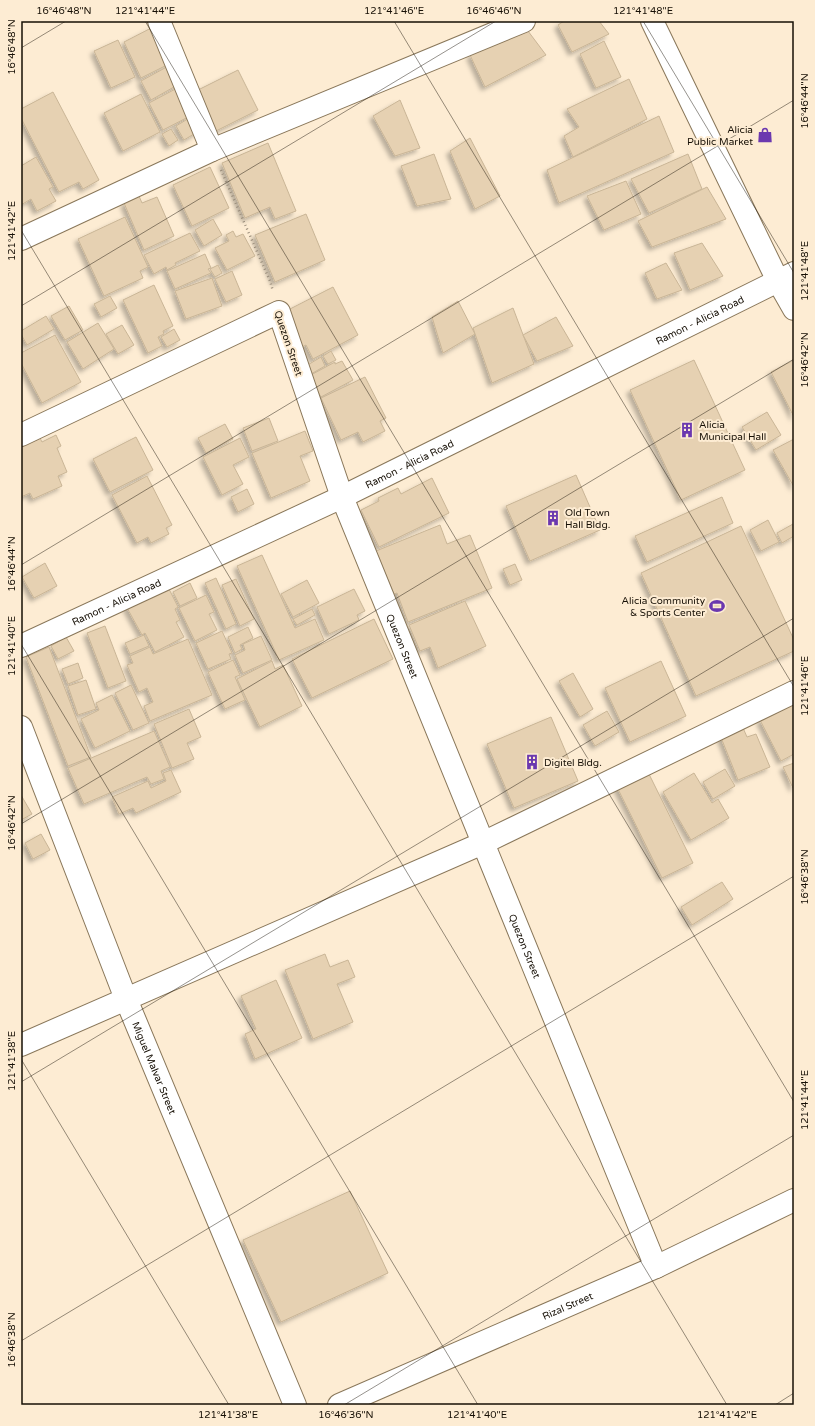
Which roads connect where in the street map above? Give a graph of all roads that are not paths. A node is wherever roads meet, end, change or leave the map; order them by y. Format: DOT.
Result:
graph roads {
  1 [pos="159,21"];
  2 [pos="524,21"];
  3 [pos="652,21"];
  4 [pos="212,150"];
  5 [pos="21,239"];
  6 [pos="786,277"];
  7 [pos="794,309"];
  8 [pos="21,435"];
  9 [pos="342,497"];
  10 [pos="21,646"];
  11 [pos="794,692"];
  12 [pos="21,727"];
  13 [pos="483,843"];
  14 [pos="126,999"];
  15 [pos="21,1045"];
  16 [pos="794,1200"];
  17 [pos="656,1268"];
  18 [pos="295,1405"];
  19 [pos="339,1405"];
  1 -- 4 [label="street"];
  2 -- 4 [label="street"];
  3 -- 6 [label="street"];
  4 -- 5 [label="street"];
  6 -- 7 [label="street"];
  6 -- 9 [label="street, Ramon - Alicia Road"];
  8 -- 9 [label="street, Quezon Street"];
  9 -- 10 [label="street, Ramon - Alicia Road"];
  9 -- 13 [label="street, Quezon Street"];
  11 -- 13 [label="street"];
  12 -- 14 [label="street, Miguel Malvar Street"];
  13 -- 14 [label="street"];
  13 -- 17 [label="street, Quezon Street"];
  14 -- 15 [label="street"];
  14 -- 18 [label="street, Miguel Malvar Street"];
  16 -- 17 [label="street, Rizal Street"];
  17 -- 19 [label="street, Rizal Street"];
}
